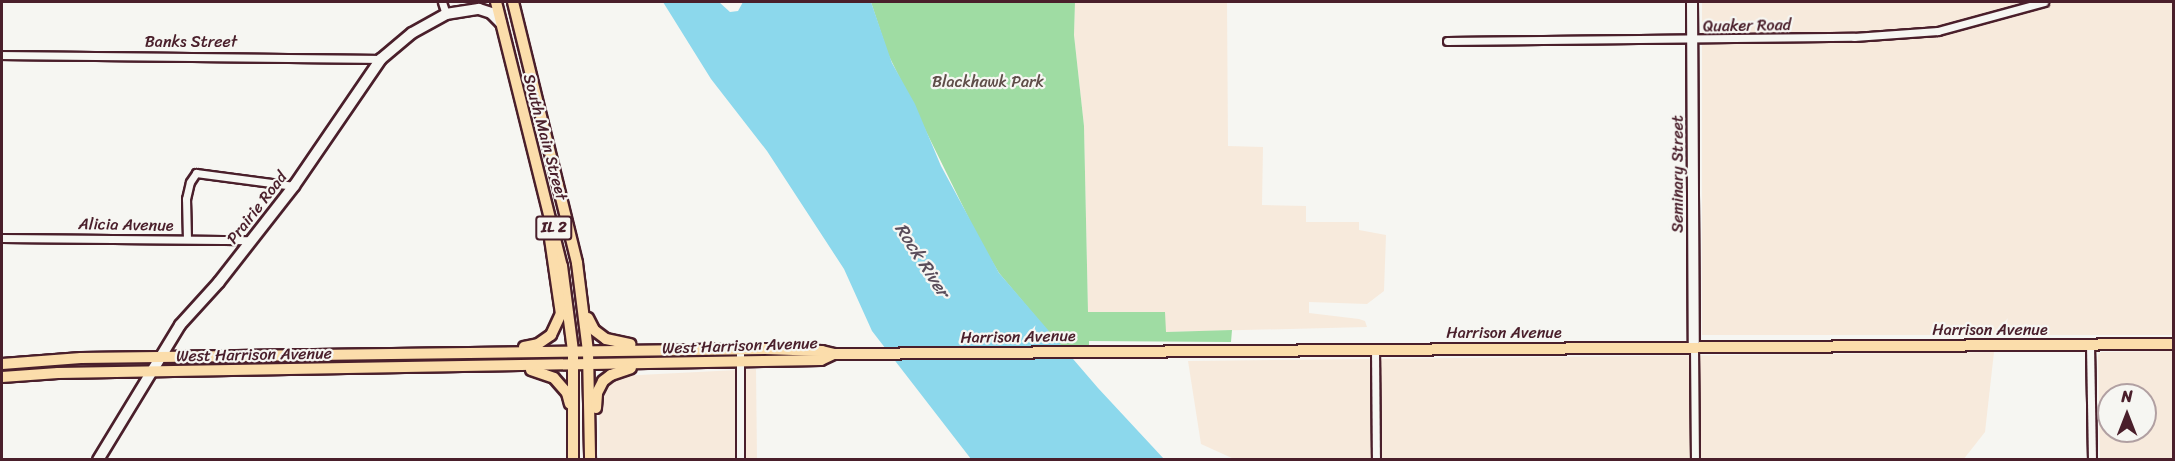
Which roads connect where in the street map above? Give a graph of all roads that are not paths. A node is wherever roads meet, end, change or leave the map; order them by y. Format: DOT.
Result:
graph roads {
  1 [pos="442,2"];
  2 [pos="482,2"];
  3 [pos="496,2"];
  4 [pos="513,2"];
  5 [pos="1692,2"];
  6 [pos="2044,2"];
  7 [pos="470,9"];
  8 [pos="446,14"];
  9 [pos="501,23"];
  10 [pos="1692,40"];
  11 [pos="1447,41"];
  12 [pos="2,55"];
  13 [pos="381,59"];
  14 [pos="294,186"];
  15 [pos="548,204"];
  16 [pos="2,238"];
  17 [pos="187,239"];
  18 [pos="251,240"];
  19 [pos="584,306"];
  20 [pos="2174,344"];
  21 [pos="2090,345"];
  22 [pos="1694,347"];
  23 [pos="736,349"];
  24 [pos="1375,349"];
  25 [pos="573,351"];
  26 [pos="588,351"];
  27 [pos="493,352"];
  28 [pos="834,354"];
  29 [pos="160,357"];
  30 [pos="741,362"];
  31 [pos="2,364"];
  32 [pos="653,364"];
  33 [pos="573,365"];
  34 [pos="589,365"];
  35 [pos="402,367"];
  36 [pos="152,372"];
  37 [pos="2,377"];
  38 [pos="573,420"];
  39 [pos="99,459"];
  40 [pos="573,459"];
  41 [pos="590,459"];
  42 [pos="596,459"];
  43 [pos="740,459"];
  44 [pos="1376,459"];
  45 [pos="1695,459"];
  46 [pos="2092,459"];
  1 -- 8 [label="street"];
  2 -- 7 [label="street, Prairie Road"];
  3 -- 9 [label="main road, South Main Street / IL 2"];
  4 -- 19 [label="main road, South Main Street / IL 2"];
  5 -- 10 [label="street, Seminary Street"];
  6 -- 10 [label="street, Quaker Road"];
  7 -- 8 [label="street, Prairie Road"];
  7 -- 9 [label="street"];
  8 -- 13 [label="street, Prairie Road"];
  9 -- 15 [label="main road, South Main Street / IL 2"];
  10 -- 11 [label="street, Quaker Road"];
  10 -- 22 [label="street, Seminary Street"];
  12 -- 13 [label="street, Banks Street"];
  13 -- 14 [label="street, Prairie Road"];
  14 -- 17 [label="street"];
  14 -- 18 [label="street, Prairie Road"];
  15 -- 25 [label="main road, South Main Street / IL 2"];
  15 -- 27 [label="main road"];
  16 -- 17 [label="street, Alicia Avenue"];
  17 -- 18 [label="street, Alicia Avenue"];
  18 -- 29 [label="street, Prairie Road"];
  19 -- 23 [label="main road"];
  19 -- 26 [label="main road, South Main Street / IL 2"];
  20 -- 21 [label="main road, Harrison Avenue"];
  21 -- 22 [label="main road, Harrison Avenue"];
  21 -- 46 [label="street"];
  22 -- 24 [label="main road, Harrison Avenue"];
  22 -- 45 [label="street"];
  23 -- 26 [label="main road, West Harrison Avenue"];
  23 -- 28 [label="main road, West Harrison Avenue"];
  23 -- 30 [label="street"];
  24 -- 28 [label="main road, Harrison Avenue"];
  24 -- 44 [label="street"];
  25 -- 26 [label="main road, West Harrison Avenue"];
  25 -- 27 [label="main road, West Harrison Avenue"];
  25 -- 33 [label="main road, South Main Street / IL 2"];
  26 -- 34 [label="main road, South Main Street / IL 2"];
  27 -- 29 [label="main road, West Harrison Avenue"];
  28 -- 30 [label="main road, West Harrison Avenue"];
  29 -- 31 [label="main road, West Harrison Avenue"];
  29 -- 36 [label="street, Prairie Road"];
  30 -- 32 [label="main road, West Harrison Avenue"];
  30 -- 43 [label="street"];
  32 -- 34 [label="main road, West Harrison Avenue"];
  32 -- 42 [label="main road"];
  33 -- 34 [label="main road, West Harrison Avenue"];
  33 -- 35 [label="main road, West Harrison Avenue"];
  33 -- 38 [label="main road, South Main Street / IL 2"];
  34 -- 41 [label="main road, South Main Street / IL 2"];
  35 -- 36 [label="main road, West Harrison Avenue"];
  35 -- 38 [label="main road"];
  36 -- 37 [label="main road, West Harrison Avenue"];
  36 -- 39 [label="street, Prairie Road"];
  38 -- 40 [label="main road, South Main Street / IL 2"];
}
